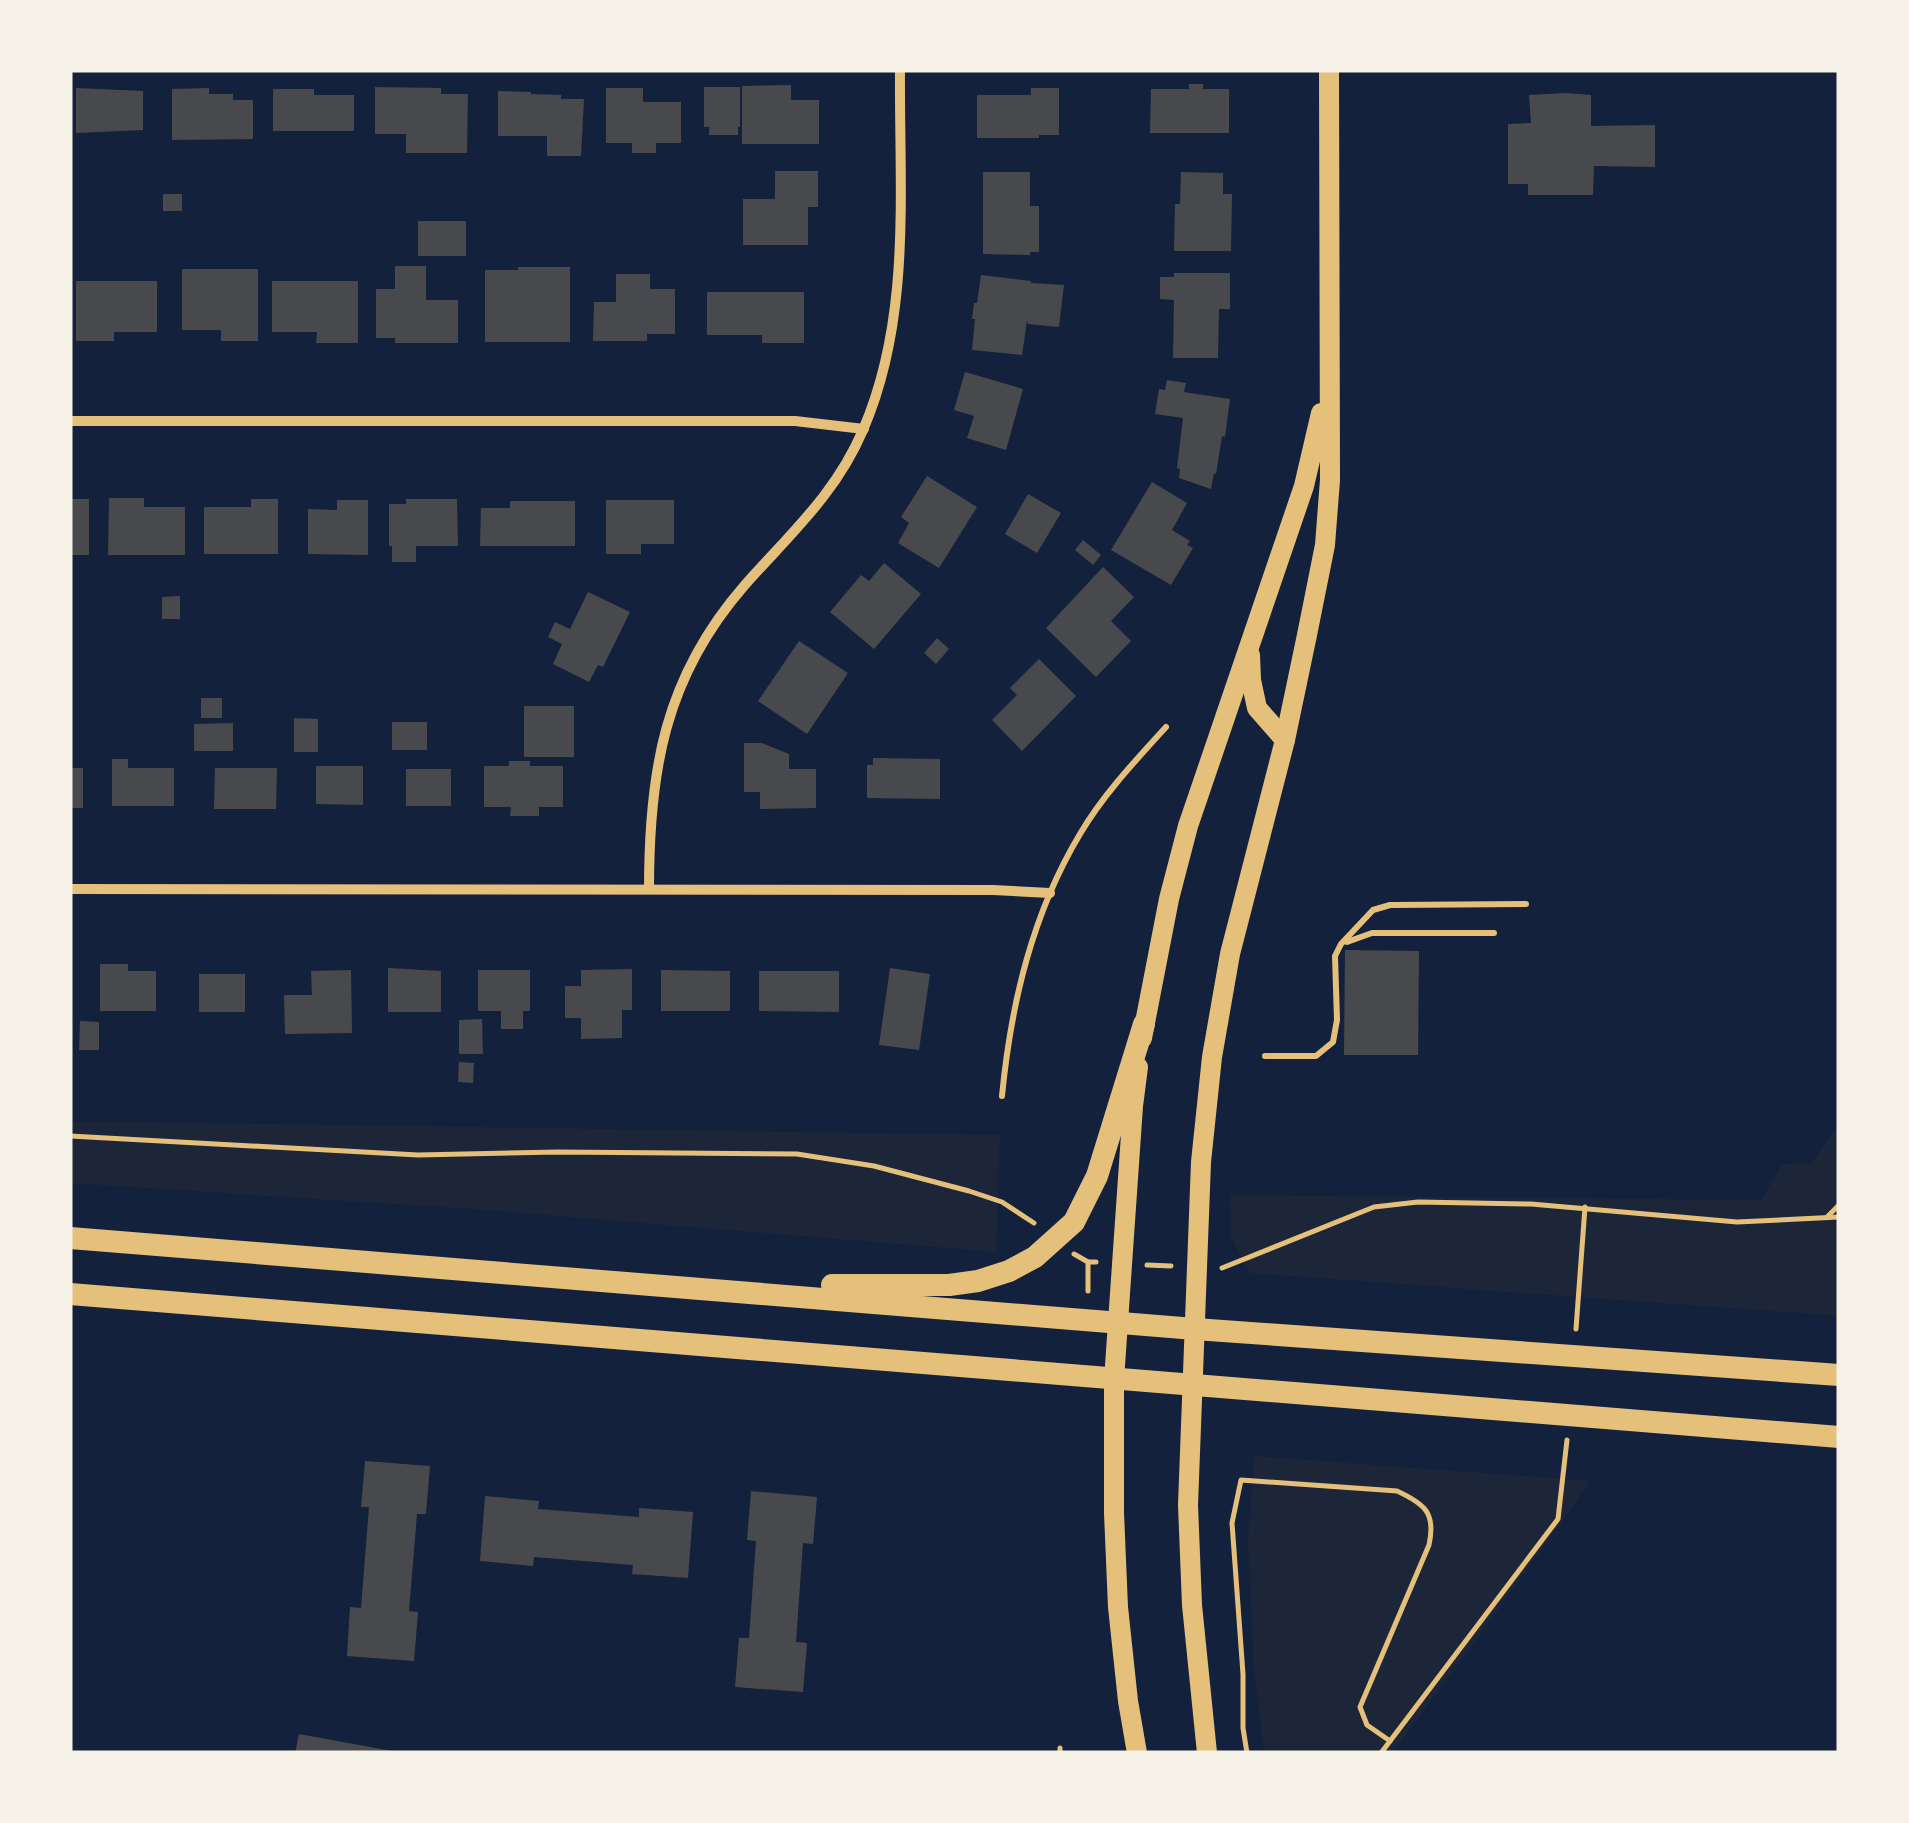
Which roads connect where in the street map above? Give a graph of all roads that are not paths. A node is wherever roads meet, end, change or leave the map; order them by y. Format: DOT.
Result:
graph roads {
  1 [pos="900,70"];
  2 [pos="1329,70"];
  3 [pos="1329,382"];
  4 [pos="70,421"];
  5 [pos="864,429"];
  6 [pos="1250,643"];
  7 [pos="1166,727"];
  8 [pos="1284,740"];
  9 [pos="70,889"];
  10 [pos="649,890"];
  11 [pos="1050,894"];
  12 [pos="1526,904"];
  13 [pos="1494,933"];
  14 [pos="1341,944"];
  15 [pos="1144,1024"];
  16 [pos="1265,1056"];
  17 [pos="1002,1096"];
  18 [pos="70,1238"];
  19 [pos="625,1282"];
  20 [pos="70,1294"];
  21 [pos="1118,1322"];
  22 [pos="1195,1329"];
  23 [pos="1839,1374"];
  24 [pos="1114,1380"];
  25 [pos="1194,1385"];
  26 [pos="1839,1437"];
  27 [pos="1137,1753"];
  28 [pos="1208,1753"];
  1 -- 5 [label="street"];
  2 -- 3 [label="main road"];
  3 -- 6 [label="main road"];
  3 -- 8 [label="main road"];
  4 -- 5 [label="street"];
  5 -- 10 [label="street"];
  6 -- 8 [label="main road"];
  6 -- 15 [label="main road"];
  7 -- 11 [label="lane"];
  8 -- 22 [label="main road"];
  9 -- 10 [label="street"];
  10 -- 11 [label="street"];
  11 -- 17 [label="lane"];
  12 -- 14 [label="lane"];
  13 -- 14 [label="lane"];
  14 -- 16 [label="lane"];
  15 -- 19 [label="main road"];
  15 -- 21 [label="main road"];
  18 -- 19 [label="main road"];
  19 -- 21 [label="main road"];
  20 -- 24 [label="main road"];
  21 -- 22 [label="main road"];
  21 -- 24 [label="main road"];
  22 -- 23 [label="main road"];
  22 -- 25 [label="main road"];
  24 -- 25 [label="main road"];
  24 -- 27 [label="main road"];
  25 -- 26 [label="main road"];
  25 -- 28 [label="main road"];
}
